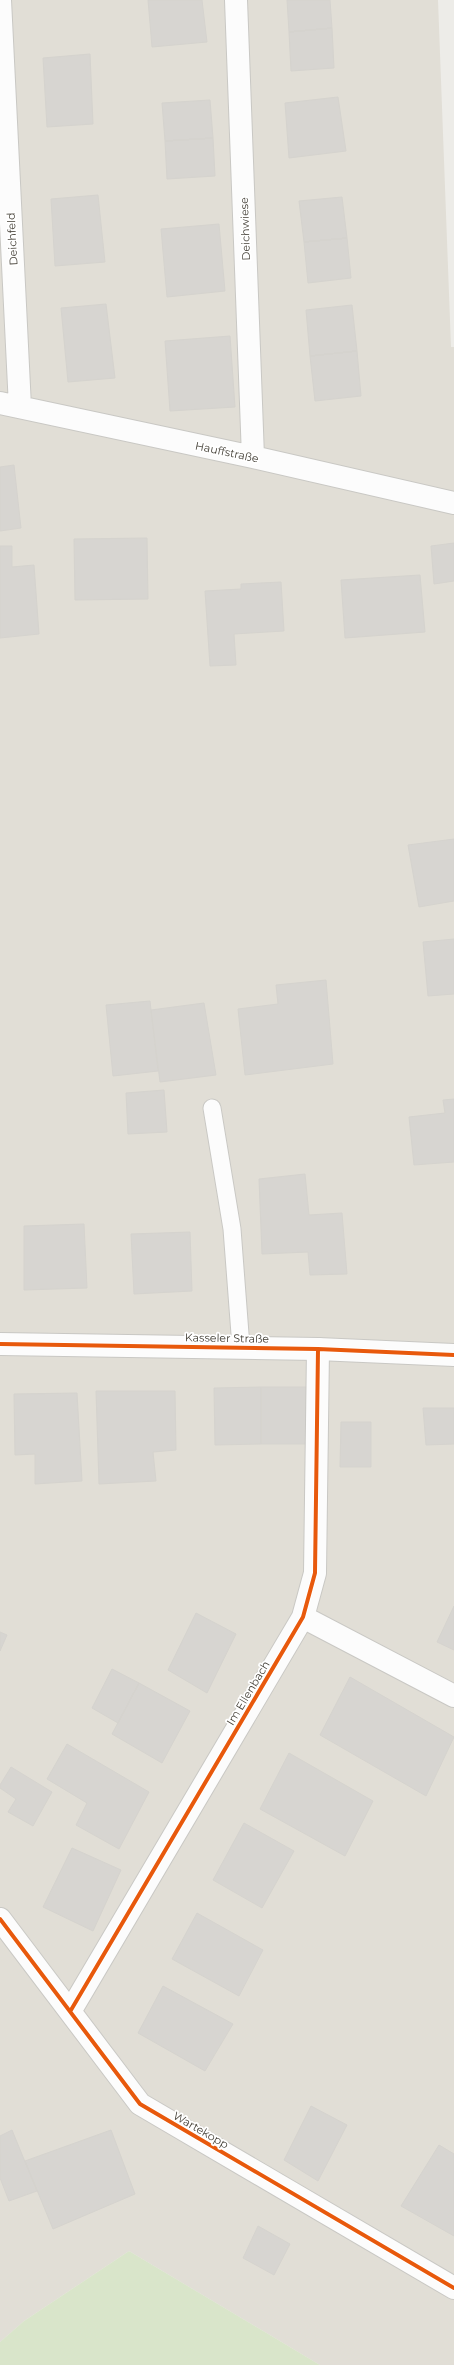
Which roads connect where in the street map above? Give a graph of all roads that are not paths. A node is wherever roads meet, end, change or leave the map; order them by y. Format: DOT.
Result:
graph roads {
  1 [pos="0,0"];
  2 [pos="236,0"];
  3 [pos="10,405"];
  4 [pos="254,457"];
  5 [pos="454,503"];
  6 [pos="212,1108"];
  7 [pos="0,1344"];
  8 [pos="241,1347"];
  9 [pos="318,1349"];
  10 [pos="454,1355"];
  11 [pos="303,1617"];
  12 [pos="454,1696"];
  13 [pos="0,1919"];
  14 [pos="71,2010"];
  15 [pos="454,2288"];
  1 -- 3 [label="street, Deichfeld"];
  2 -- 4 [label="street, Deichwiese"];
  3 -- 4 [label="street, Hauffstraße"];
  4 -- 5 [label="street, Hauffstraße"];
  6 -- 8 [label="lane"];
  7 -- 8 [label="street, Kasseler Straße"];
  8 -- 9 [label="street, Kasseler Straße"];
  9 -- 10 [label="street, Kasseler Straße"];
  9 -- 11 [label="street, Im Ellenbach"];
  11 -- 12 [label="street"];
  11 -- 14 [label="street, Im Ellenbach"];
  13 -- 14 [label="street, Wartekopp"];
  14 -- 15 [label="street, Wartekopp"];
}
